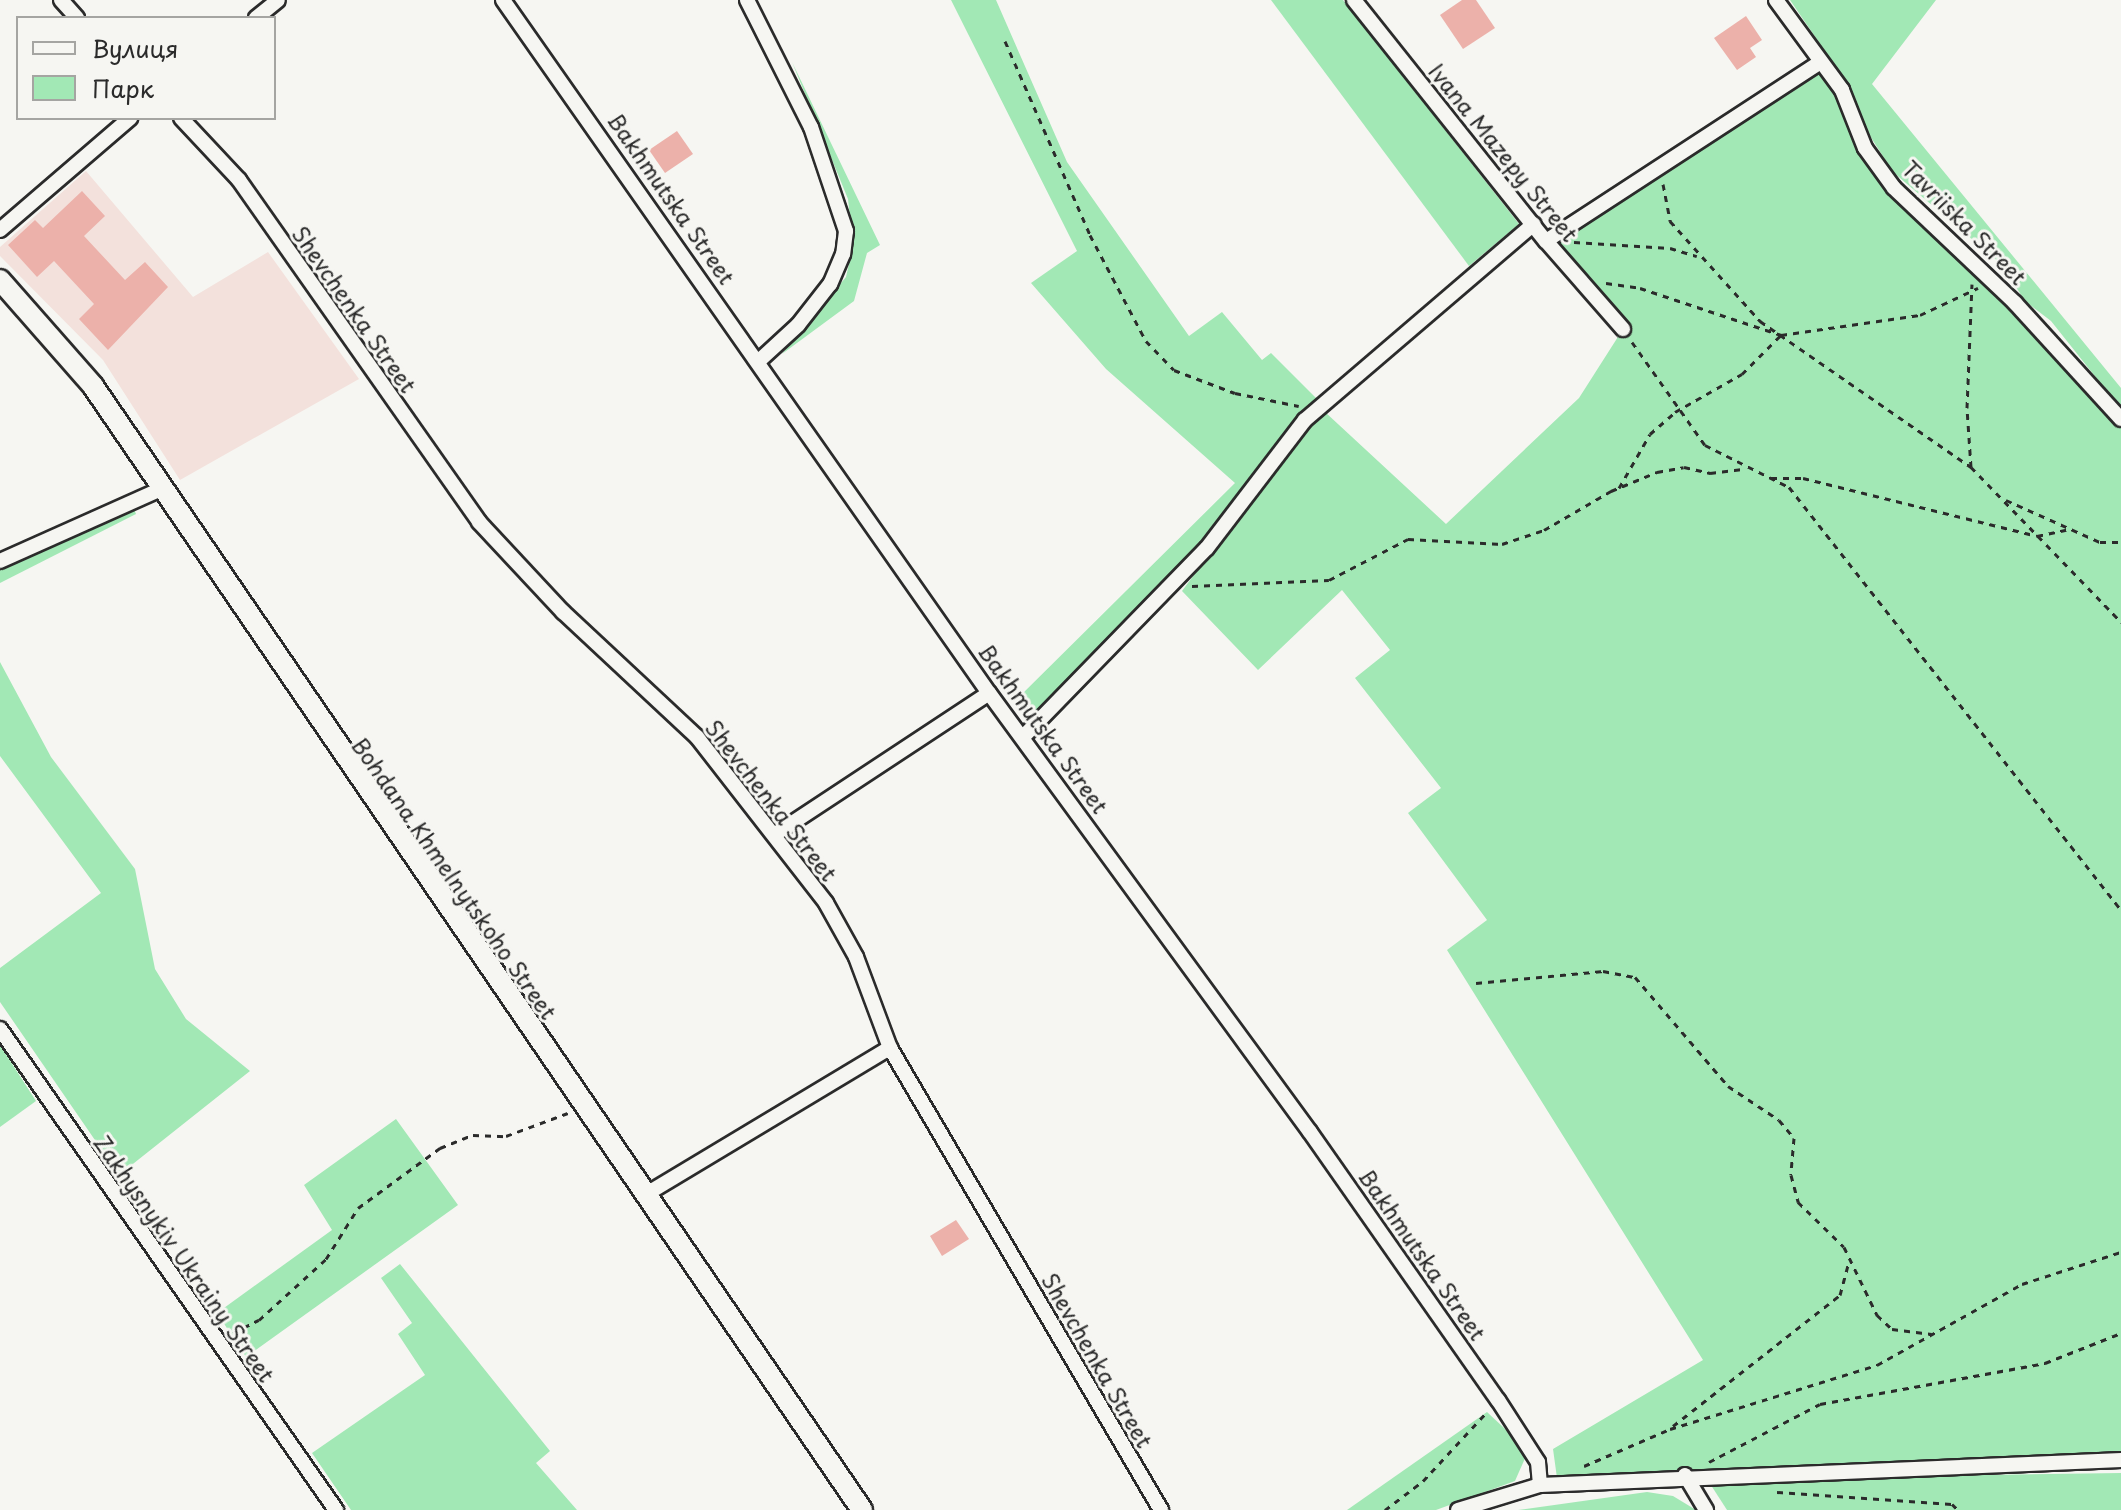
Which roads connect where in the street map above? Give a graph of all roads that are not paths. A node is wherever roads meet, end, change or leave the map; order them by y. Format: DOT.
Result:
graph roads {
  1 [pos="61,0"];
  2 [pos="278,0"];
  3 [pos="503,0"];
  4 [pos="747,0"];
  5 [pos="1354,0"];
  6 [pos="1776,0"];
  7 [pos="75,16"];
  8 [pos="258,16"];
  9 [pos="1821,62"];
  10 [pos="128,120"];
  11 [pos="183,120"];
  12 [pos="1534,224"];
  13 [pos="0,230"];
  14 [pos="1546,241"];
  15 [pos="0,280"];
  16 [pos="1623,329"];
  17 [pos="760,360"];
  18 [pos="2121,419"];
  19 [pos="163,488"];
  20 [pos="0,561"];
  21 [pos="989,693"];
  22 [pos="1024,736"];
  23 [pos="777,833"];
  24 [pos="0,1029"];
  25 [pos="890,1048"];
  26 [pos="645,1195"];
  27 [pos="2121,1460"];
  28 [pos="1685,1475"];
  29 [pos="1540,1485"];
  30 [pos="336,1510"];
  31 [pos="862,1510"];
  32 [pos="1161,1510"];
  33 [pos="1458,1510"];
  34 [pos="1706,1510"];
  1 -- 7 [label="street"];
  2 -- 8 [label="street"];
  3 -- 17 [label="street, Bakhmutska Street"];
  4 -- 17 [label="street"];
  5 -- 12 [label="street, Ivana Mazepy Street"];
  6 -- 9 [label="street, Tavriiska Street"];
  9 -- 14 [label="street"];
  9 -- 18 [label="street, Tavriiska Street"];
  10 -- 13 [label="street"];
  11 -- 23 [label="street, Shevchenka Street"];
  12 -- 14 [label="street, Ivana Mazepy Street"];
  12 -- 22 [label="street"];
  14 -- 16 [label="street, Ivana Mazepy Street"];
  15 -- 19 [label="street, Bohdana Khmelnytskoho Street"];
  17 -- 21 [label="street, Bakhmutska Street"];
  19 -- 20 [label="street"];
  19 -- 26 [label="street, Bohdana Khmelnytskoho Street"];
  21 -- 22 [label="street, Bakhmutska Street"];
  21 -- 23 [label="street"];
  22 -- 29 [label="street, Bakhmutska Street"];
  23 -- 25 [label="street, Shevchenka Street"];
  24 -- 30 [label="street, Zakhysnykiv Ukrainy Street"];
  25 -- 26 [label="street"];
  25 -- 32 [label="street, Shevchenka Street"];
  26 -- 31 [label="street, Bohdana Khmelnytskoho Street"];
  27 -- 28 [label="street"];
  28 -- 29 [label="street"];
  28 -- 34 [label="street"];
  29 -- 33 [label="street"];
}
